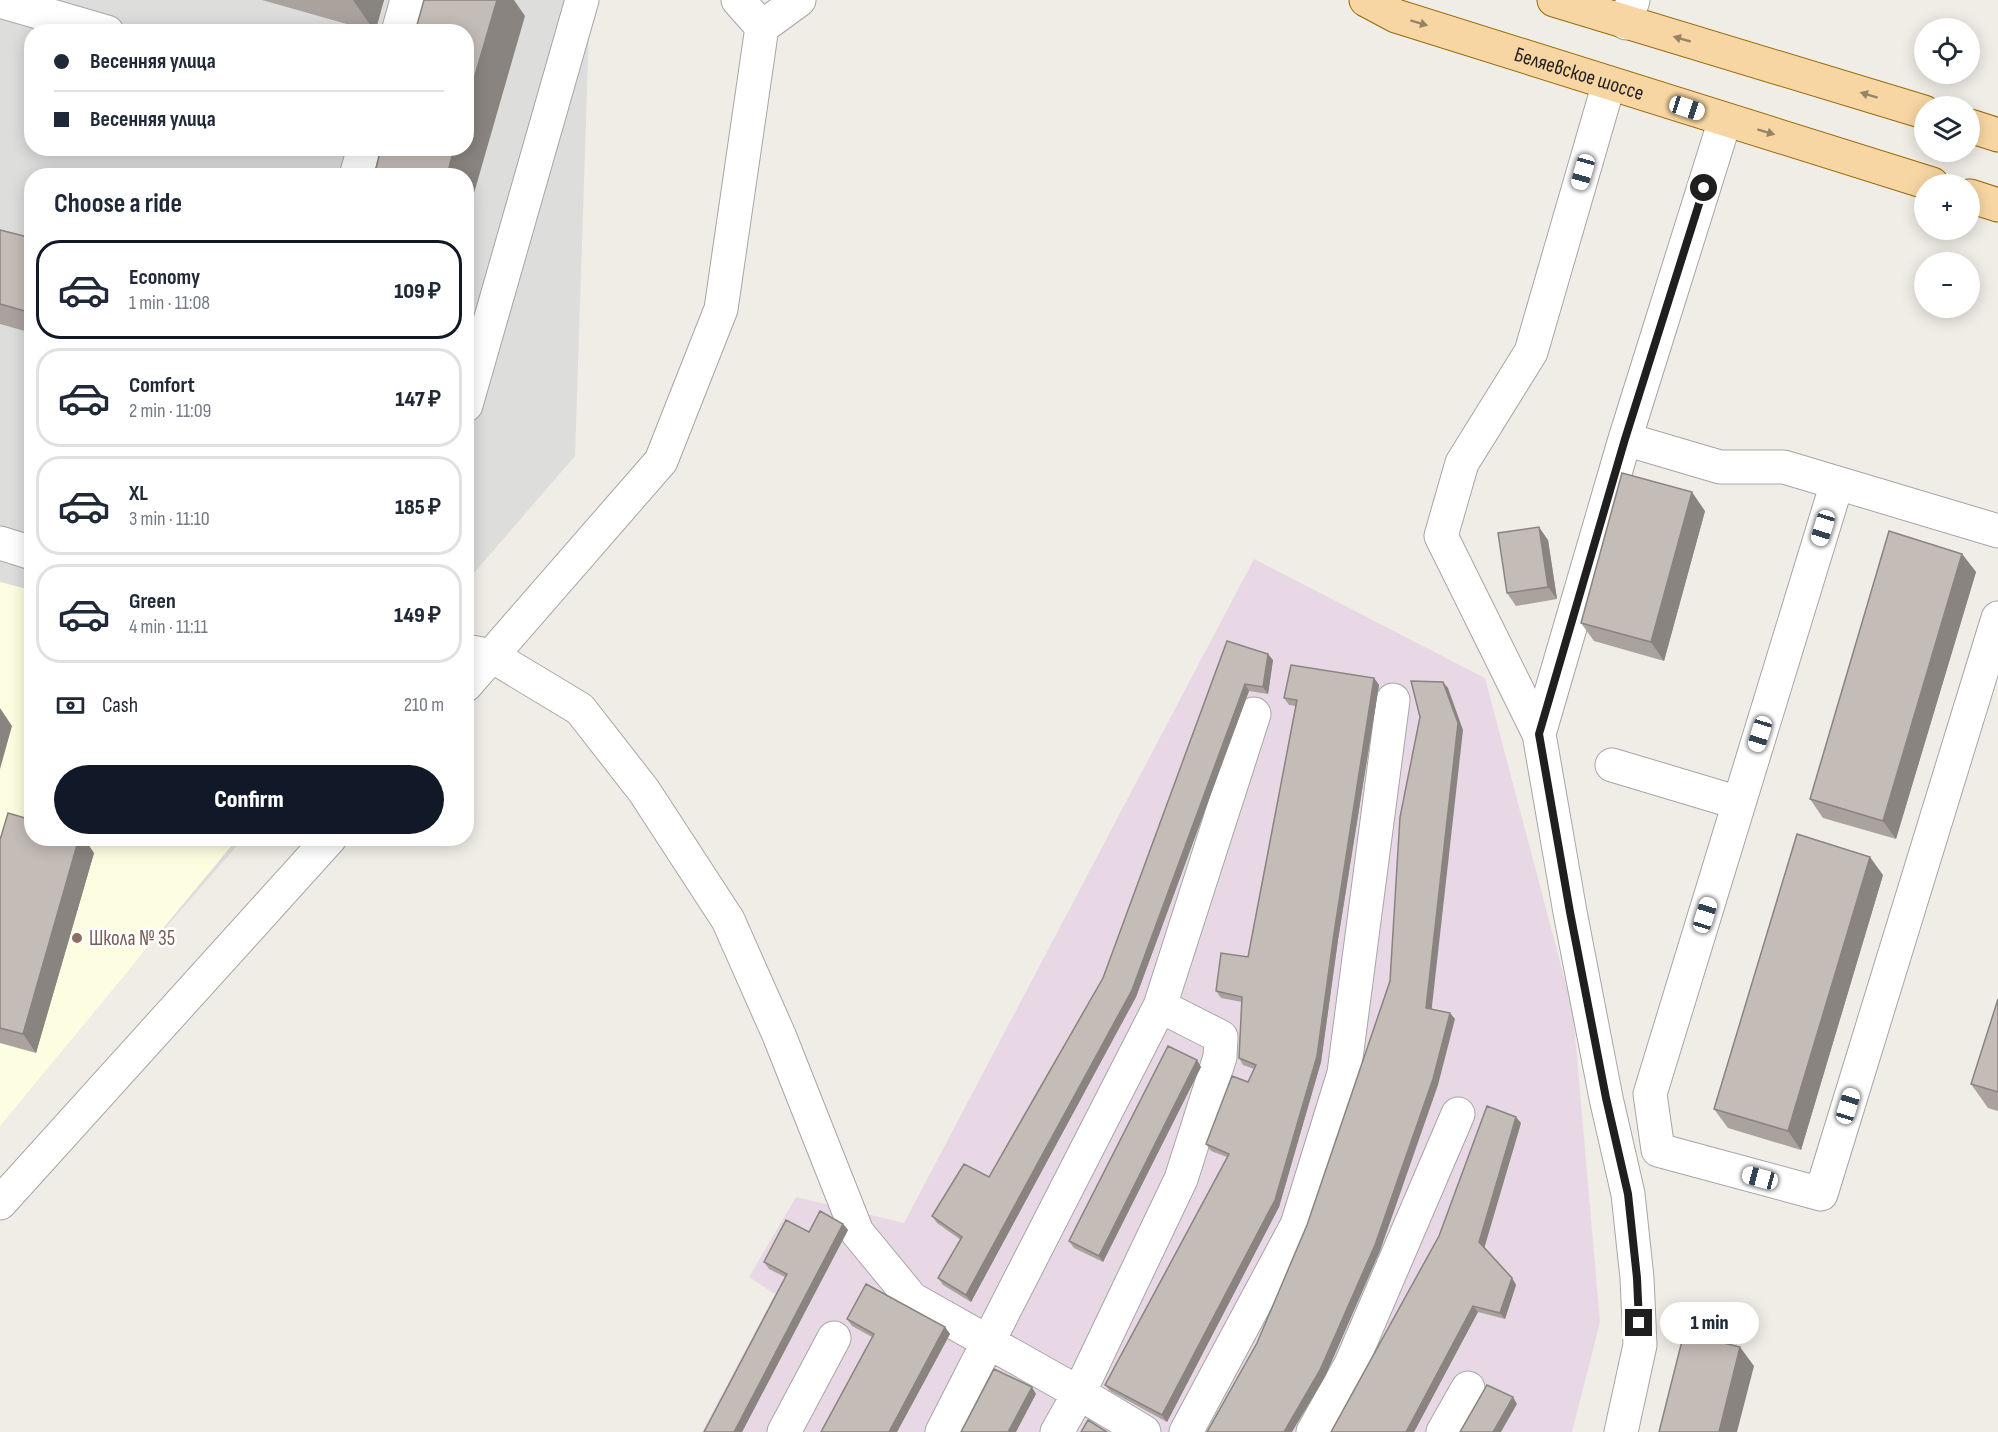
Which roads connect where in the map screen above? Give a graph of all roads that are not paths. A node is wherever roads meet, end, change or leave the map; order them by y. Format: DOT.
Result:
graph roads {
  1 [pos="407,0"];
  2 [pos="582,0"];
  3 [pos="738,0"];
  4 [pos="799,0"];
  5 [pos="1366,0"];
  6 [pos="1554,0"];
  7 [pos="0,1"];
  8 [pos="1630,12"];
  9 [pos="79,24"];
  10 [pos="400,24"];
  11 [pos="762,27"];
  12 [pos="1609,83"];
  13 [pos="1914,109"];
  14 [pos="1725,120"];
  15 [pos="1980,129"];
  16 [pos="1998,135"];
  17 [pos="1914,178"];
  18 [pos="1980,199"];
  19 [pos="1998,205"];
  20 [pos="474,377"];
  21 [pos="1625,439"];
  22 [pos="1838,483"];
  23 [pos="1998,531"];
  24 [pos="0,543"];
  25 [pos="24,550"];
  26 [pos="1998,618"];
  27 [pos="479,654"];
  28 [pos="1393,700"];
  29 [pos="1254,714"];
  30 [pos="1539,734"];
  31 [pos="1612,765"];
  32 [pos="1739,803"];
  33 [pos="323,846"];
  34 [pos="1160,1005"];
  35 [pos="1458,1114"];
  36 [pos="0,1203"];
  37 [pos="834,1338"];
  38 [pos="989,1343"];
  39 [pos="1468,1388"];
  40 [pos="1079,1393"];
  41 [pos="784,1432"];
  42 [pos="942,1432"];
  43 [pos="1057,1432"];
  44 [pos="1144,1432"];
  45 [pos="1186,1432"];
  46 [pos="1313,1432"];
  47 [pos="1443,1432"];
  48 [pos="1621,1432"];
  1 -- 10 [label="street"];
  2 -- 20 [label="street"];
  3 -- 11 [label="street"];
  4 -- 11 [label="street"];
  5 -- 12 [label="main road, Беляевское шоссе, one-way"];
  6 -- 8 [label="main road"];
  7 -- 9 [label="street"];
  13 -- 8 [label="main road, one-way"];
  11 -- 27 [label="street"];
  12 -- 14 [label="main road, Беляевское шоссе"];
  12 -- 30 [label="street"];
  14 -- 17 [label="main road, Беляевское шоссе, one-way"];
  14 -- 21 [label="street"];
  15 -- 16 [label="main road"];
  18 -- 19 [label="main road"];
  21 -- 22 [label="street"];
  21 -- 30 [label="street"];
  22 -- 23 [label="street"];
  22 -- 32 [label="street"];
  24 -- 25 [label="street"];
  26 -- 32 [label="street"];
  27 -- 38 [label="street"];
  28 -- 45 [label="street"];
  29 -- 34 [label="street"];
  30 -- 48 [label="street"];
  31 -- 32 [label="street"];
  33 -- 36 [label="street"];
  34 -- 38 [label="street"];
  34 -- 40 [label="street"];
  35 -- 46 [label="street"];
  37 -- 41 [label="street"];
  38 -- 40 [label="street"];
  38 -- 42 [label="street"];
  39 -- 47 [label="street"];
  40 -- 43 [label="street"];
  40 -- 44 [label="street"];
}
